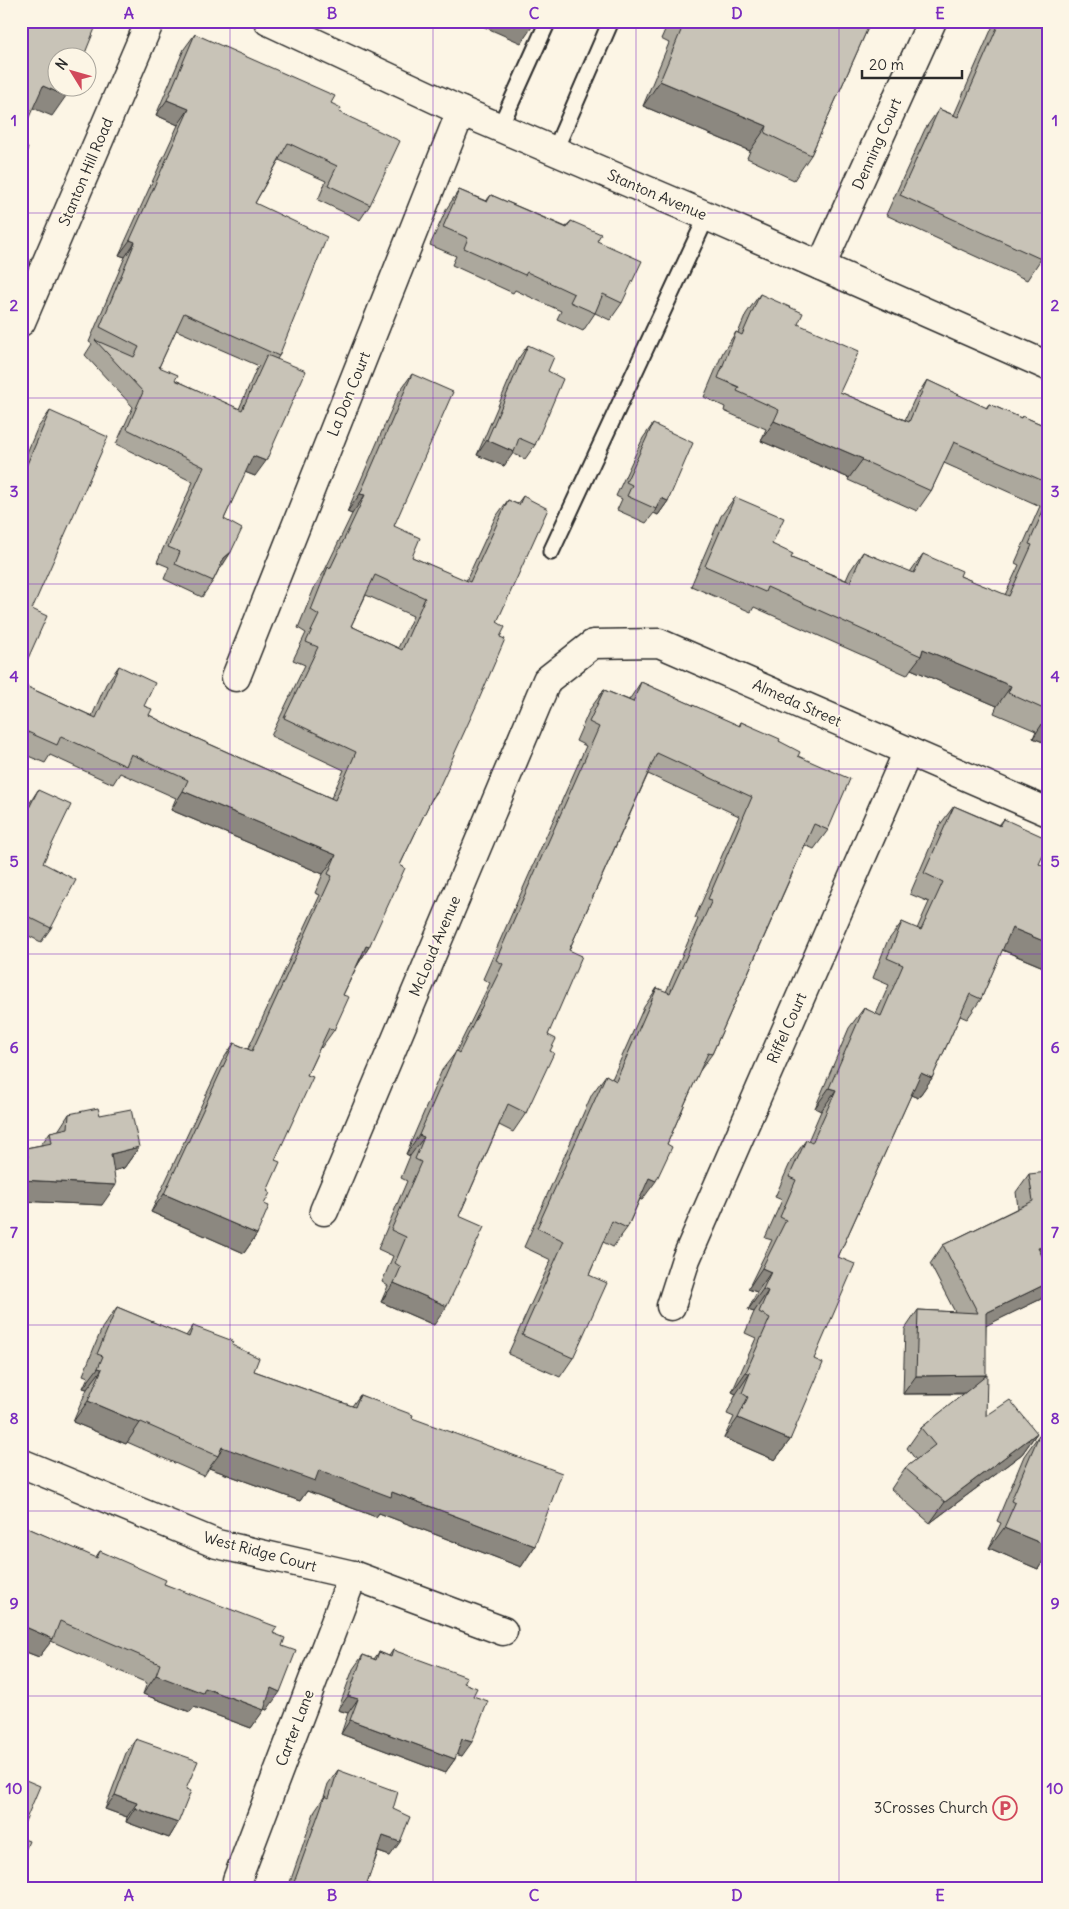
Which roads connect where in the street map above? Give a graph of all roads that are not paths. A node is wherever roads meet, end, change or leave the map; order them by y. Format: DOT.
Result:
graph roads {
  1 [pos="150,21"];
  2 [pos="268,21"];
  3 [pos="548,21"];
  4 [pos="610,21"];
  5 [pos="932,21"];
  6 [pos="462,112"];
  7 [pos="500,127"];
  8 [pos="555,150"];
  9 [pos="706,216"];
  10 [pos="822,266"];
  11 [pos="21,322"];
  12 [pos="1048,366"];
  13 [pos="551,552"];
  14 [pos="236,677"];
  15 [pos="547,680"];
  16 [pos="908,751"];
  17 [pos="1048,812"];
  18 [pos="324,1211"];
  19 [pos="671,1306"];
  20 [pos="21,1463"];
  21 [pos="353,1575"];
  22 [pos="503,1631"];
  23 [pos="237,1880"];
  1 -- 11 [label="street, Stanton Hill Road"];
  2 -- 6 [label="street, Stanton Avenue"];
  3 -- 7 [label="lane"];
  4 -- 8 [label="lane"];
  5 -- 10 [label="street, Denning Court"];
  6 -- 7 [label="street, Stanton Avenue"];
  6 -- 14 [label="street, La Don Court"];
  7 -- 8 [label="street, Stanton Avenue"];
  8 -- 9 [label="street, Stanton Avenue"];
  9 -- 10 [label="street, Stanton Avenue"];
  9 -- 13 [label="lane"];
  10 -- 12 [label="street, Stanton Avenue"];
  15 -- 16 [label="street, Almeda Street"];
  15 -- 18 [label="street, McLoud Avenue"];
  16 -- 17 [label="street, Almeda Street"];
  16 -- 19 [label="street, Riffel Court"];
  20 -- 21 [label="street, West Ridge Court"];
  21 -- 22 [label="street, West Ridge Court"];
  21 -- 23 [label="street, Carter Lane"];
}
